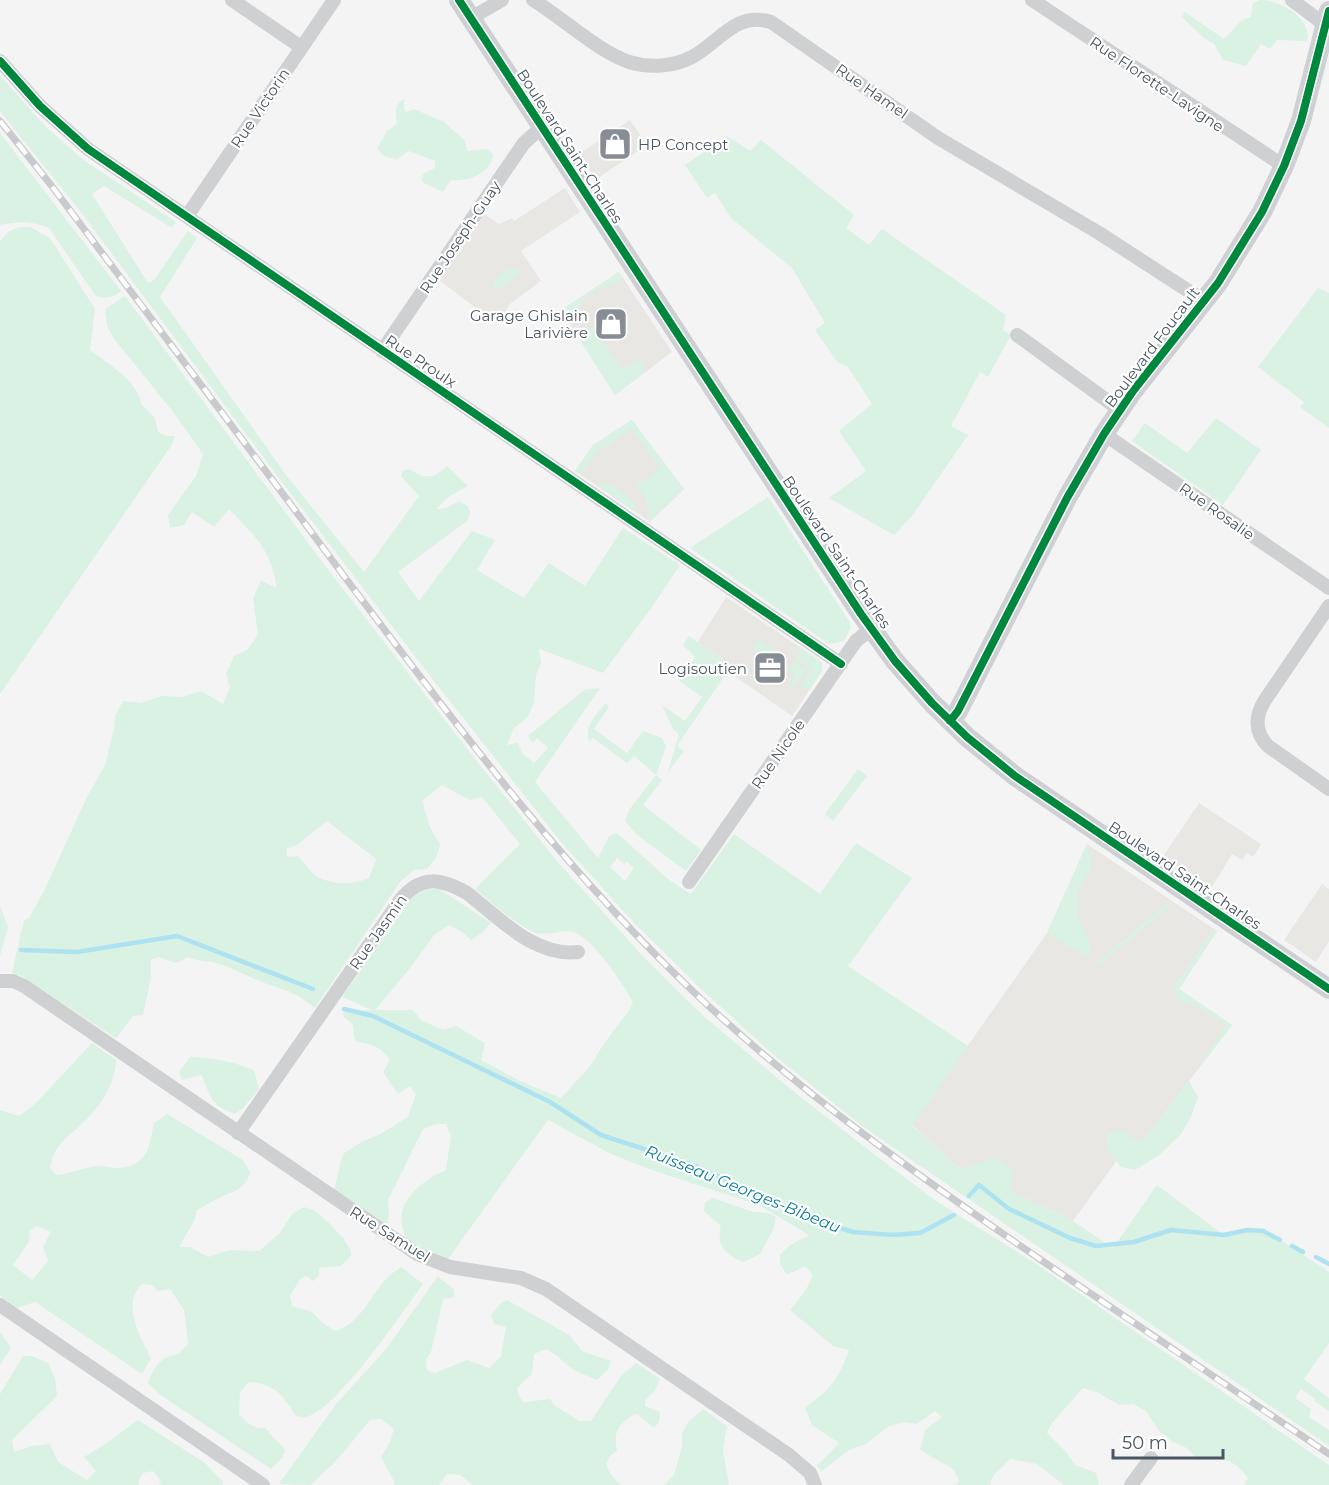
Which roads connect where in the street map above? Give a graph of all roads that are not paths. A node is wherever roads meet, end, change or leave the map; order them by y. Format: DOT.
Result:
graph roads {
  1 [pos="232,0"];
  2 [pos="334,0"];
  3 [pos="459,0"];
  4 [pos="502,0"];
  5 [pos="533,0"];
  6 [pos="1032,0"];
  7 [pos="1292,0"];
  8 [pos="471,18"];
  9 [pos="1328,21"];
  10 [pos="301,47"];
  11 [pos="0,62"];
  12 [pos="542,128"];
  13 [pos="1284,166"];
  14 [pos="187,216"];
  15 [pos="1204,302"];
  16 [pos="1017,335"];
  17 [pos="382,351"];
  18 [pos="1120,410"];
  19 [pos="1104,434"];
  20 [pos="1329,588"];
  21 [pos="1329,606"];
  22 [pos="871,629"];
  23 [pos="841,664"];
  24 [pos="950,721"];
  25 [pos="1329,789"];
  26 [pos="689,882"];
  27 [pos="578,952"];
  28 [pos="0,981"];
  29 [pos="1329,989"];
  30 [pos="238,1133"];
  31 [pos="0,1305"];
  32 [pos="1151,1458"];
  33 [pos="258,1484"];
  34 [pos="815,1485"];
  35 [pos="1131,1485"];
  1 -- 10 [label="street"];
  2 -- 10 [label="street, Rue Victorin"];
  3 -- 8 [label="street, Boulevard Saint-Charles"];
  4 -- 8 [label="street"];
  5 -- 15 [label="street, Rue Hamel"];
  6 -- 13 [label="street, Rue Florette-Lavigne"];
  7 -- 9 [label="street"];
  8 -- 12 [label="street, Boulevard Saint-Charles"];
  9 -- 13 [label="street, Boulevard Foucault"];
  10 -- 14 [label="street, Rue Victorin"];
  11 -- 14 [label="street, Rue Proulx"];
  12 -- 17 [label="street, Rue Joseph-Guay"];
  12 -- 22 [label="street, Boulevard Saint-Charles"];
  13 -- 15 [label="street, Boulevard Foucault"];
  14 -- 17 [label="street, Rue Proulx"];
  15 -- 18 [label="street, Boulevard Foucault"];
  16 -- 18 [label="street"];
  17 -- 23 [label="street, Rue Proulx"];
  18 -- 19 [label="street, Boulevard Foucault"];
  19 -- 20 [label="street, Rue Rosalie"];
  19 -- 24 [label="street, Boulevard Foucault"];
  21 -- 25 [label="street"];
  22 -- 23 [label="street, Rue Nicole"];
  22 -- 24 [label="street, Boulevard Saint-Charles"];
  23 -- 26 [label="street, Rue Nicole"];
  24 -- 29 [label="street, Boulevard Saint-Charles"];
  27 -- 30 [label="street, Rue Jasmin"];
  28 -- 30 [label="street, Rue Samuel"];
  30 -- 34 [label="street, Rue Samuel"];
  31 -- 33 [label="street"];
  32 -- 35 [label="street"];
}
